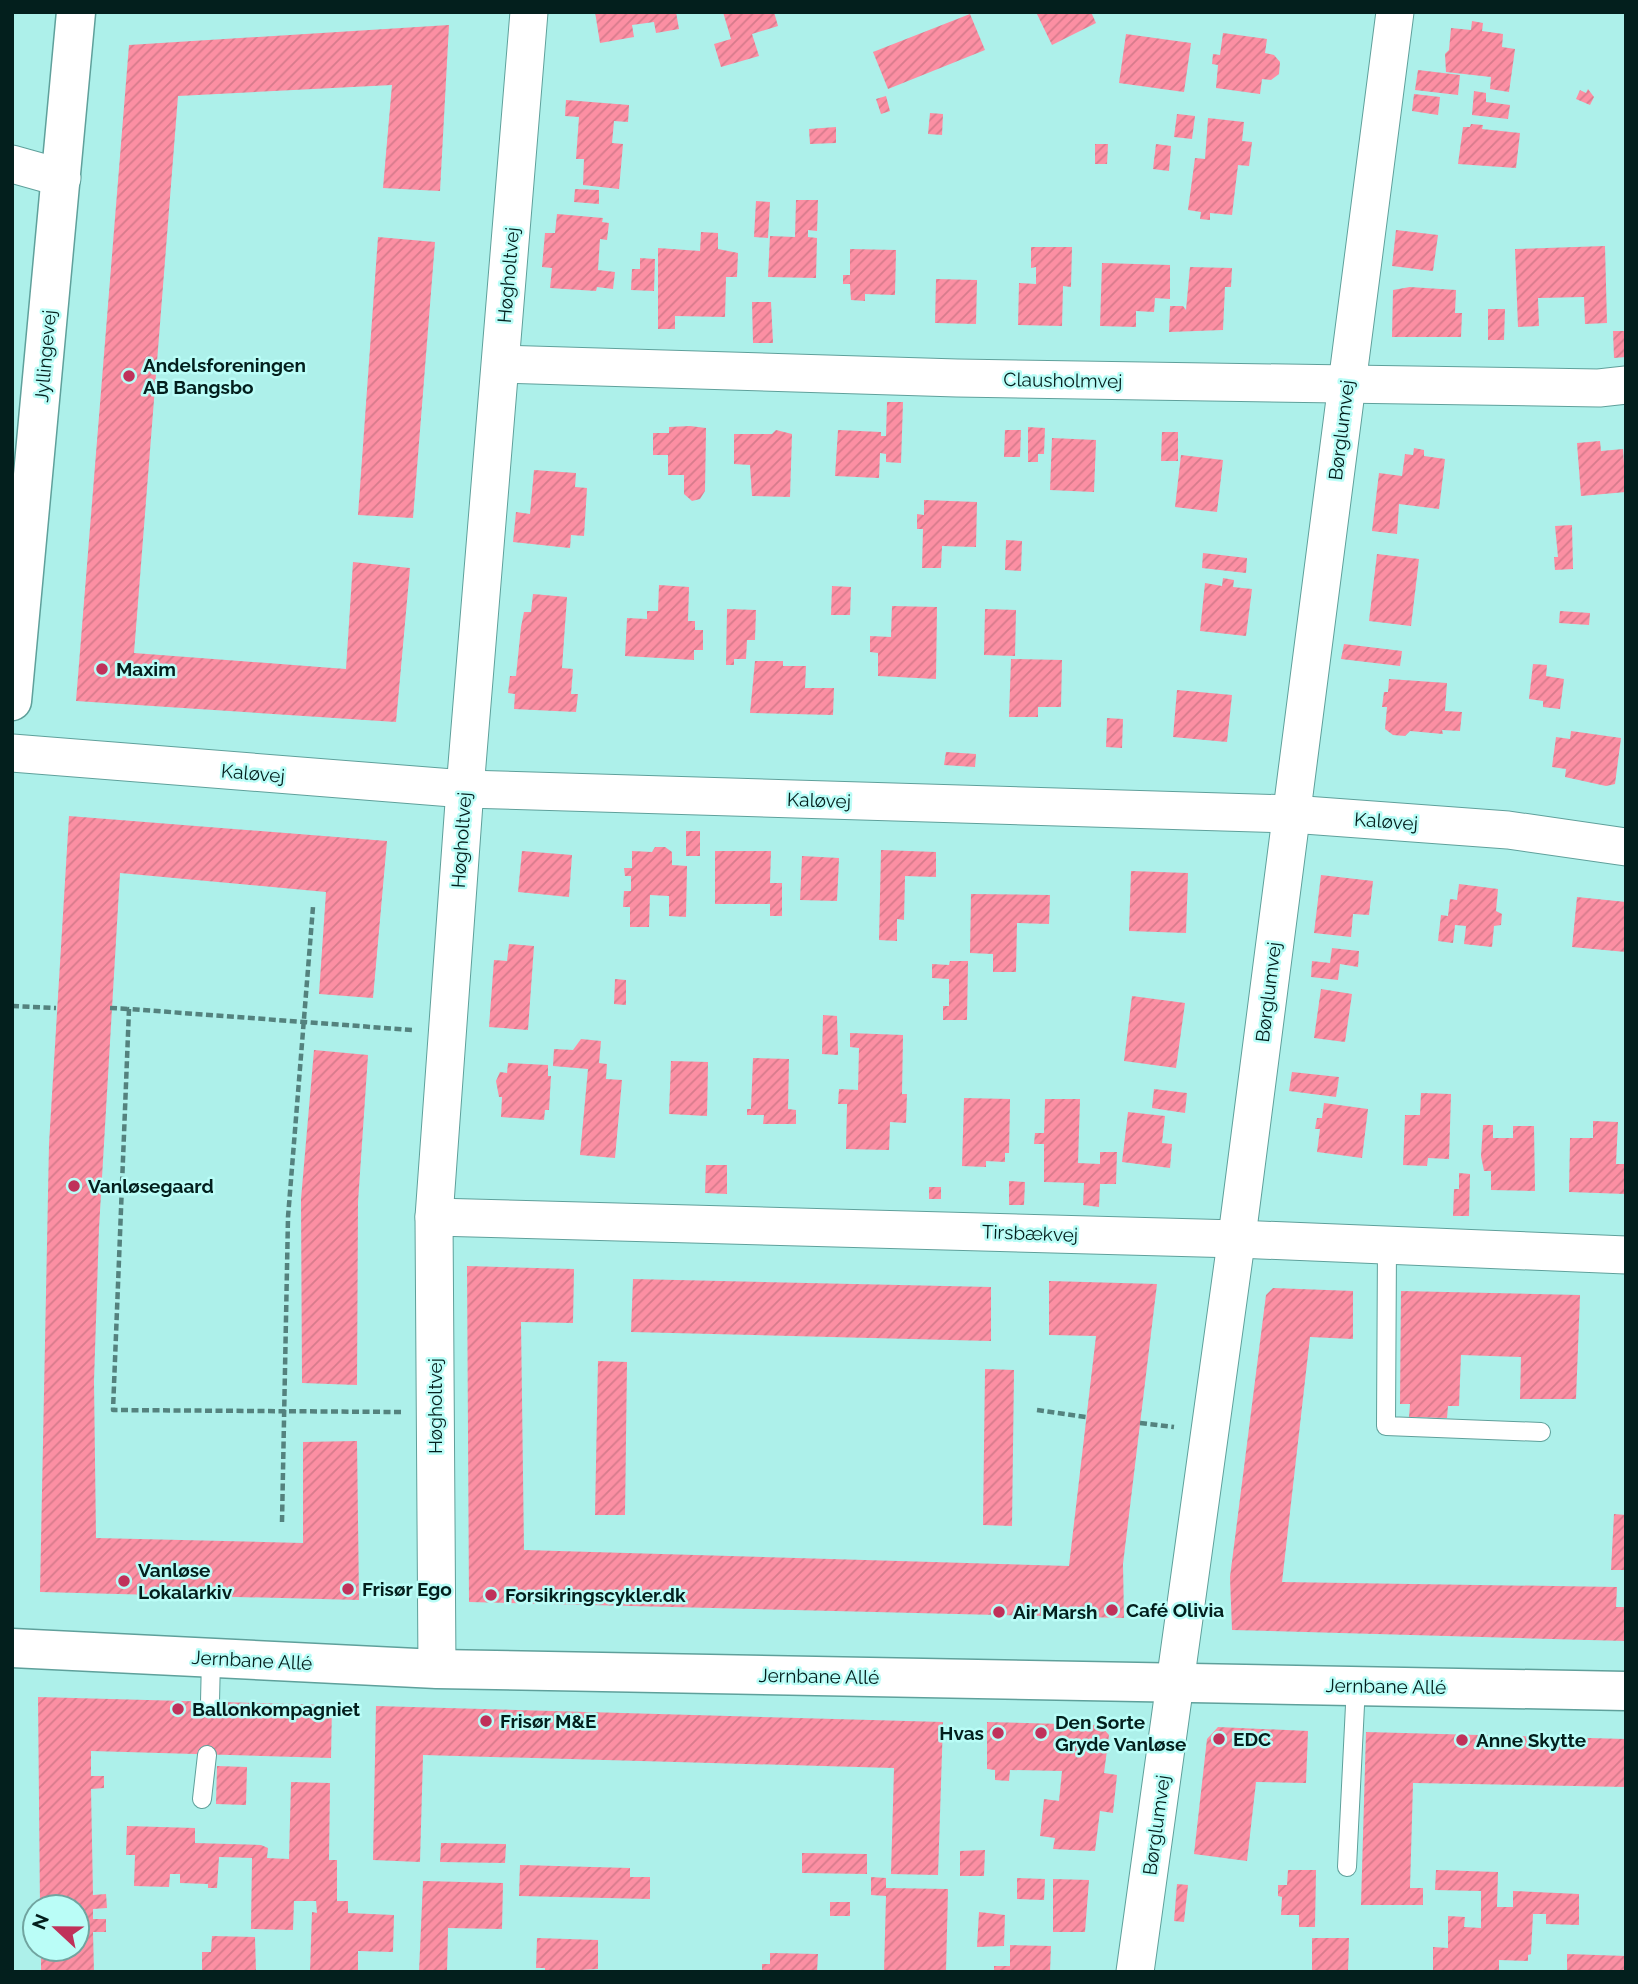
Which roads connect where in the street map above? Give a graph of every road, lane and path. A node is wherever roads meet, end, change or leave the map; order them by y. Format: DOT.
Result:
graph roads {
  1 [pos="76,12"];
  2 [pos="528,12"];
  3 [pos="1395,12"];
  4 [pos="12,164"];
  5 [pos="62,178"];
  6 [pos="501,364"];
  7 [pos="1626,385"];
  8 [pos="1348,386"];
  9 [pos="13,690"];
  10 [pos="12,753"];
  11 [pos="465,789"];
  12 [pos="1291,814"];
  13 [pos="1626,847"];
  14 [pos="313,907"];
  15 [pos="12,1006"];
  16 [pos="56,1008"];
  17 [pos="110,1008"];
  18 [pos="129,1009"];
  19 [pos="303,1022"];
  20 [pos="447,1032"];
  21 [pos="434,1217"];
  22 [pos="1237,1239"];
  23 [pos="1387,1245"];
  24 [pos="1626,1255"];
  25 [pos="1037,1410"];
  26 [pos="286,1411"];
  27 [pos="435,1412"];
  28 [pos="1086,1417"];
  29 [pos="1541,1432"];
  30 [pos="282,1522"];
  31 [pos="12,1647"];
  32 [pos="211,1658"];
  33 [pos="437,1669"];
  34 [pos="1175,1682"];
  35 [pos="1356,1685"];
  36 [pos="1626,1691"];
  37 [pos="210,1702"];
  38 [pos="206,1755"];
  39 [pos="202,1799"];
  40 [pos="1347,1867"];
  41 [pos="1135,1972"];
  1 -- 5 [label="street, Jyllingevej"];
  2 -- 6 [label="street, Høgholtvej"];
  3 -- 8 [label="street, Børglumvej"];
  4 -- 5 [label="street"];
  5 -- 9 [label="street, Jyllingevej"];
  6 -- 8 [label="street, Clausholmvej"];
  6 -- 11 [label="street, Høgholtvej"];
  7 -- 8 [label="street, Clausholmvej"];
  8 -- 12 [label="street, Børglumvej"];
  10 -- 11 [label="street, Kaløvej"];
  11 -- 12 [label="street, Kaløvej"];
  11 -- 20 [label="street, Høgholtvej"];
  12 -- 13 [label="street, Kaløvej"];
  12 -- 22 [label="street, Børglumvej"];
  14 -- 19 [label="path"];
  15 -- 16 [label="path"];
  17 -- 18 [label="path"];
  18 -- 19 [label="path"];
  18 -- 26 [label="path"];
  19 -- 20 [label="path"];
  19 -- 26 [label="path"];
  20 -- 21 [label="street, Høgholtvej"];
  21 -- 22 [label="street, Tirsbækvej"];
  21 -- 27 [label="street, Høgholtvej"];
  22 -- 23 [label="street, Tirsbækvej"];
  22 -- 34 [label="street, Børglumvej"];
  23 -- 24 [label="street, Tirsbækvej"];
  23 -- 29 [label="lane"];
  25 -- 28 [label="path"];
  26 -- 27 [label="path"];
  26 -- 30 [label="path"];
  27 -- 33 [label="street, Høgholtvej"];
  31 -- 32 [label="street, Jernbane Allé"];
  32 -- 33 [label="street, Jernbane Allé"];
  32 -- 37 [label="lane"];
  33 -- 34 [label="street, Jernbane Allé"];
  34 -- 35 [label="street, Jernbane Allé"];
  34 -- 41 [label="street, Børglumvej"];
  35 -- 36 [label="street, Jernbane Allé"];
  35 -- 40 [label="lane"];
  38 -- 39 [label="lane"];
}
